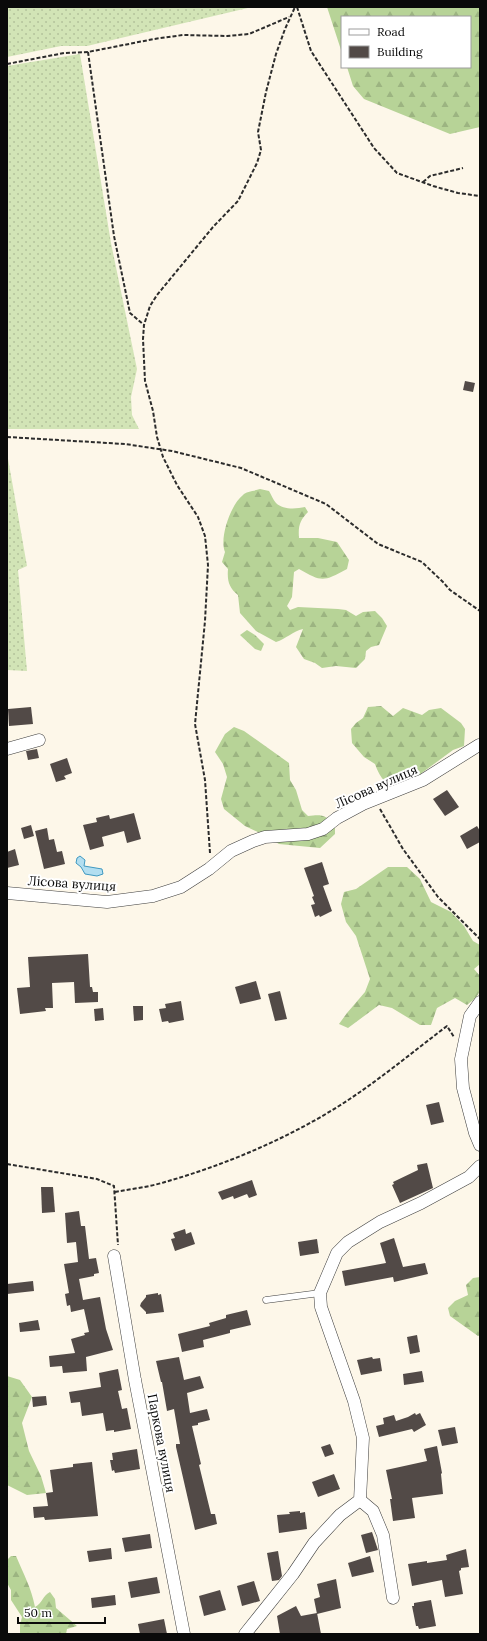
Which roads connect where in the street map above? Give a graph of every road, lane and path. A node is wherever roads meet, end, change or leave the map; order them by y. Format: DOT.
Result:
graph roads {
  1 [pos="296,7"];
  2 [pos="290,16"];
  3 [pos="88,52"];
  4 [pos="7,64"];
  5 [pos="463,168"];
  6 [pos="423,182"];
  7 [pos="480,196"];
  8 [pos="144,325"];
  9 [pos="7,437"];
  10 [pos="160,450"];
  11 [pos="480,611"];
  12 [pos="39,740"];
  13 [pos="480,745"];
  14 [pos="7,749"];
  15 [pos="374,799"];
  16 [pos="213,865"];
  17 [pos="7,893"];
  18 [pos="480,939"];
  19 [pos="480,1002"];
  20 [pos="462,1052"];
  21 [pos="480,1144"];
  22 [pos="7,1164"];
  23 [pos="480,1166"];
  24 [pos="114,1192"];
  25 [pos="114,1256"];
  26 [pos="320,1293"];
  27 [pos="266,1300"];
  28 [pos="360,1500"];
  29 [pos="393,1598"];
  30 [pos="184,1634"];
  31 [pos="244,1634"];
  1 -- 2 [label="path"];
  1 -- 6 [label="path"];
  2 -- 3 [label="path"];
  2 -- 8 [label="path"];
  3 -- 4 [label="path"];
  3 -- 8 [label="path"];
  5 -- 6 [label="path"];
  6 -- 7 [label="path"];
  8 -- 10 [label="path"];
  9 -- 10 [label="path"];
  10 -- 11 [label="path"];
  10 -- 16 [label="path"];
  12 -- 14 [label="street"];
  13 -- 15 [label="street, Лісова вулиця"];
  15 -- 16 [label="street, Лісова вулиця"];
  15 -- 18 [label="path"];
  16 -- 17 [label="street, Лісова вулиця"];
  19 -- 20 [label="street"];
  20 -- 21 [label="street"];
  20 -- 24 [label="path"];
  22 -- 24 [label="path"];
  23 -- 26 [label="street"];
  24 -- 25 [label="path"];
  25 -- 30 [label="street, Паркова вулиця"];
  26 -- 27 [label="lane"];
  26 -- 28 [label="street"];
  28 -- 29 [label="street"];
  28 -- 31 [label="street"];
}
